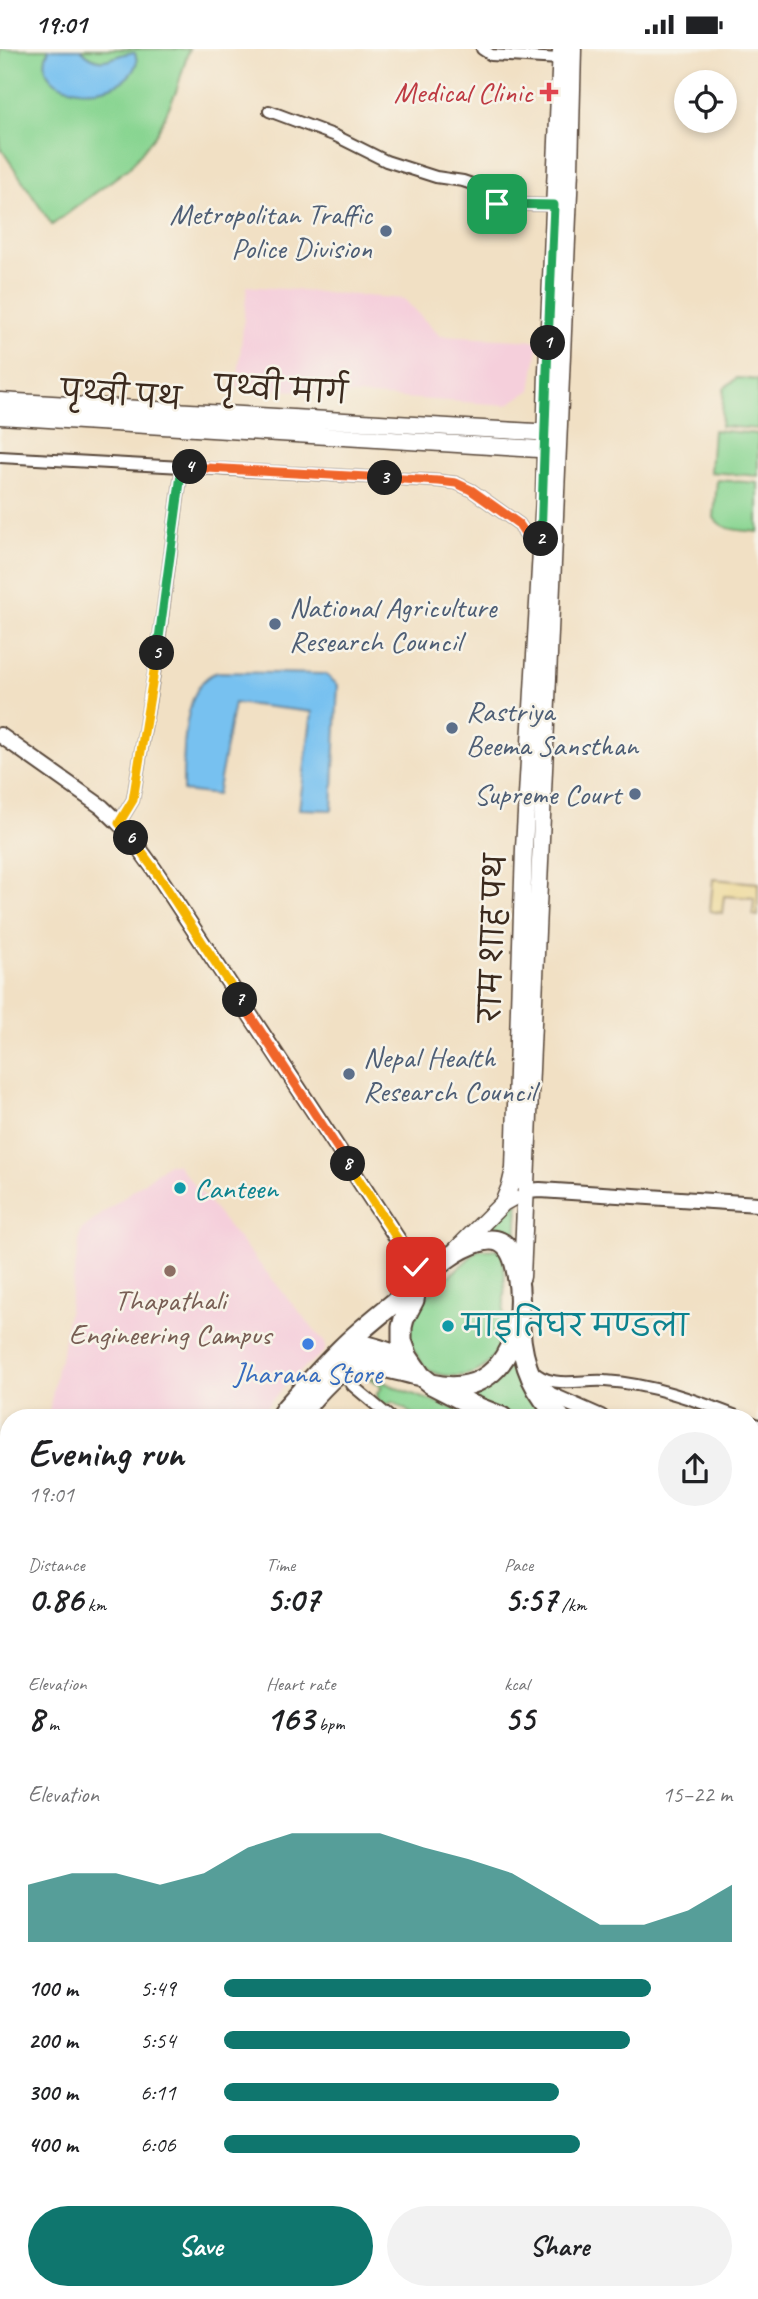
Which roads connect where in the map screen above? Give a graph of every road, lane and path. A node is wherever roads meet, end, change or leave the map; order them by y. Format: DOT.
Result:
graph roads {
  1 [pos="482,49"];
  2 [pos="573,49"];
  3 [pos="561,54"];
  4 [pos="270,111"];
  5 [pos="554,205"];
  6 [pos="0,401"];
  7 [pos="0,415"];
  8 [pos="192,420"];
  9 [pos="238,422"];
  10 [pos="552,433"];
  11 [pos="551,450"];
  12 [pos="0,457"];
  13 [pos="186,467"];
  14 [pos="541,552"];
  15 [pos="0,735"];
  16 [pos="122,826"];
  17 [pos="527,1199"];
  18 [pos="503,1203"];
  19 [pos="758,1204"];
  20 [pos="456,1250"];
  21 [pos="421,1280"];
  22 [pos="520,1311"];
  23 [pos="342,1347"];
  24 [pos="408,1357"];
  25 [pos="528,1369"];
  26 [pos="341,1371"];
  27 [pos="426,1380"];
  28 [pos="285,1409"];
  29 [pos="304,1409"];
  30 [pos="380,1409"];
  31 [pos="482,1409"];
  32 [pos="552,1409"];
  33 [pos="583,1409"];
  34 [pos="717,1409"];
  1 -- 3 [label="street"];
  2 -- 10 [label="main road, राम शाह पथ"];
  3 -- 5 [label="main road, राम शाह पथ"];
  4 -- 5 [label="street"];
  5 -- 10 [label="main road, राम शाह पथ"];
  6 -- 8 [label="main road, पृथ्वी मार्ग"];
  7 -- 8 [label="main road, पृथ्वी पथ"];
  8 -- 9 [label="main road, पृथ्वी मार्ग"];
  9 -- 10 [label="main road, पृथ्वी मार्ग"];
  9 -- 11 [label="main road, पृथ्वी मार्ग"];
  10 -- 11 [label="main road, राम शाह पथ"];
  11 -- 14 [label="main road, राम शाह पथ"];
  11 -- 17 [label="main road, राम शाह पथ"];
  12 -- 13 [label="street"];
  13 -- 14 [label="street"];
  13 -- 16 [label="street"];
  14 -- 18 [label="main road, राम शाह पथ"];
  15 -- 16 [label="main road"];
  16 -- 21 [label="main road"];
  17 -- 18 [label="main road"];
  17 -- 19 [label="main road"];
  17 -- 22 [label="main road, राम शाह पथ"];
  18 -- 20 [label="main road"];
  20 -- 21 [label="highway"];
  20 -- 22 [label="highway"];
  21 -- 23 [label="highway"];
  21 -- 24 [label="highway"];
  22 -- 25 [label="highway"];
  22 -- 27 [label="highway"];
  23 -- 24 [label="highway"];
  23 -- 28 [label="highway"];
  24 -- 27 [label="highway"];
  25 -- 32 [label="highway"];
  25 -- 33 [label="main road"];
  25 -- 34 [label="street"];
  26 -- 27 [label="highway"];
  26 -- 29 [label="highway"];
  26 -- 30 [label="street"];
  27 -- 31 [label="highway"];
}
